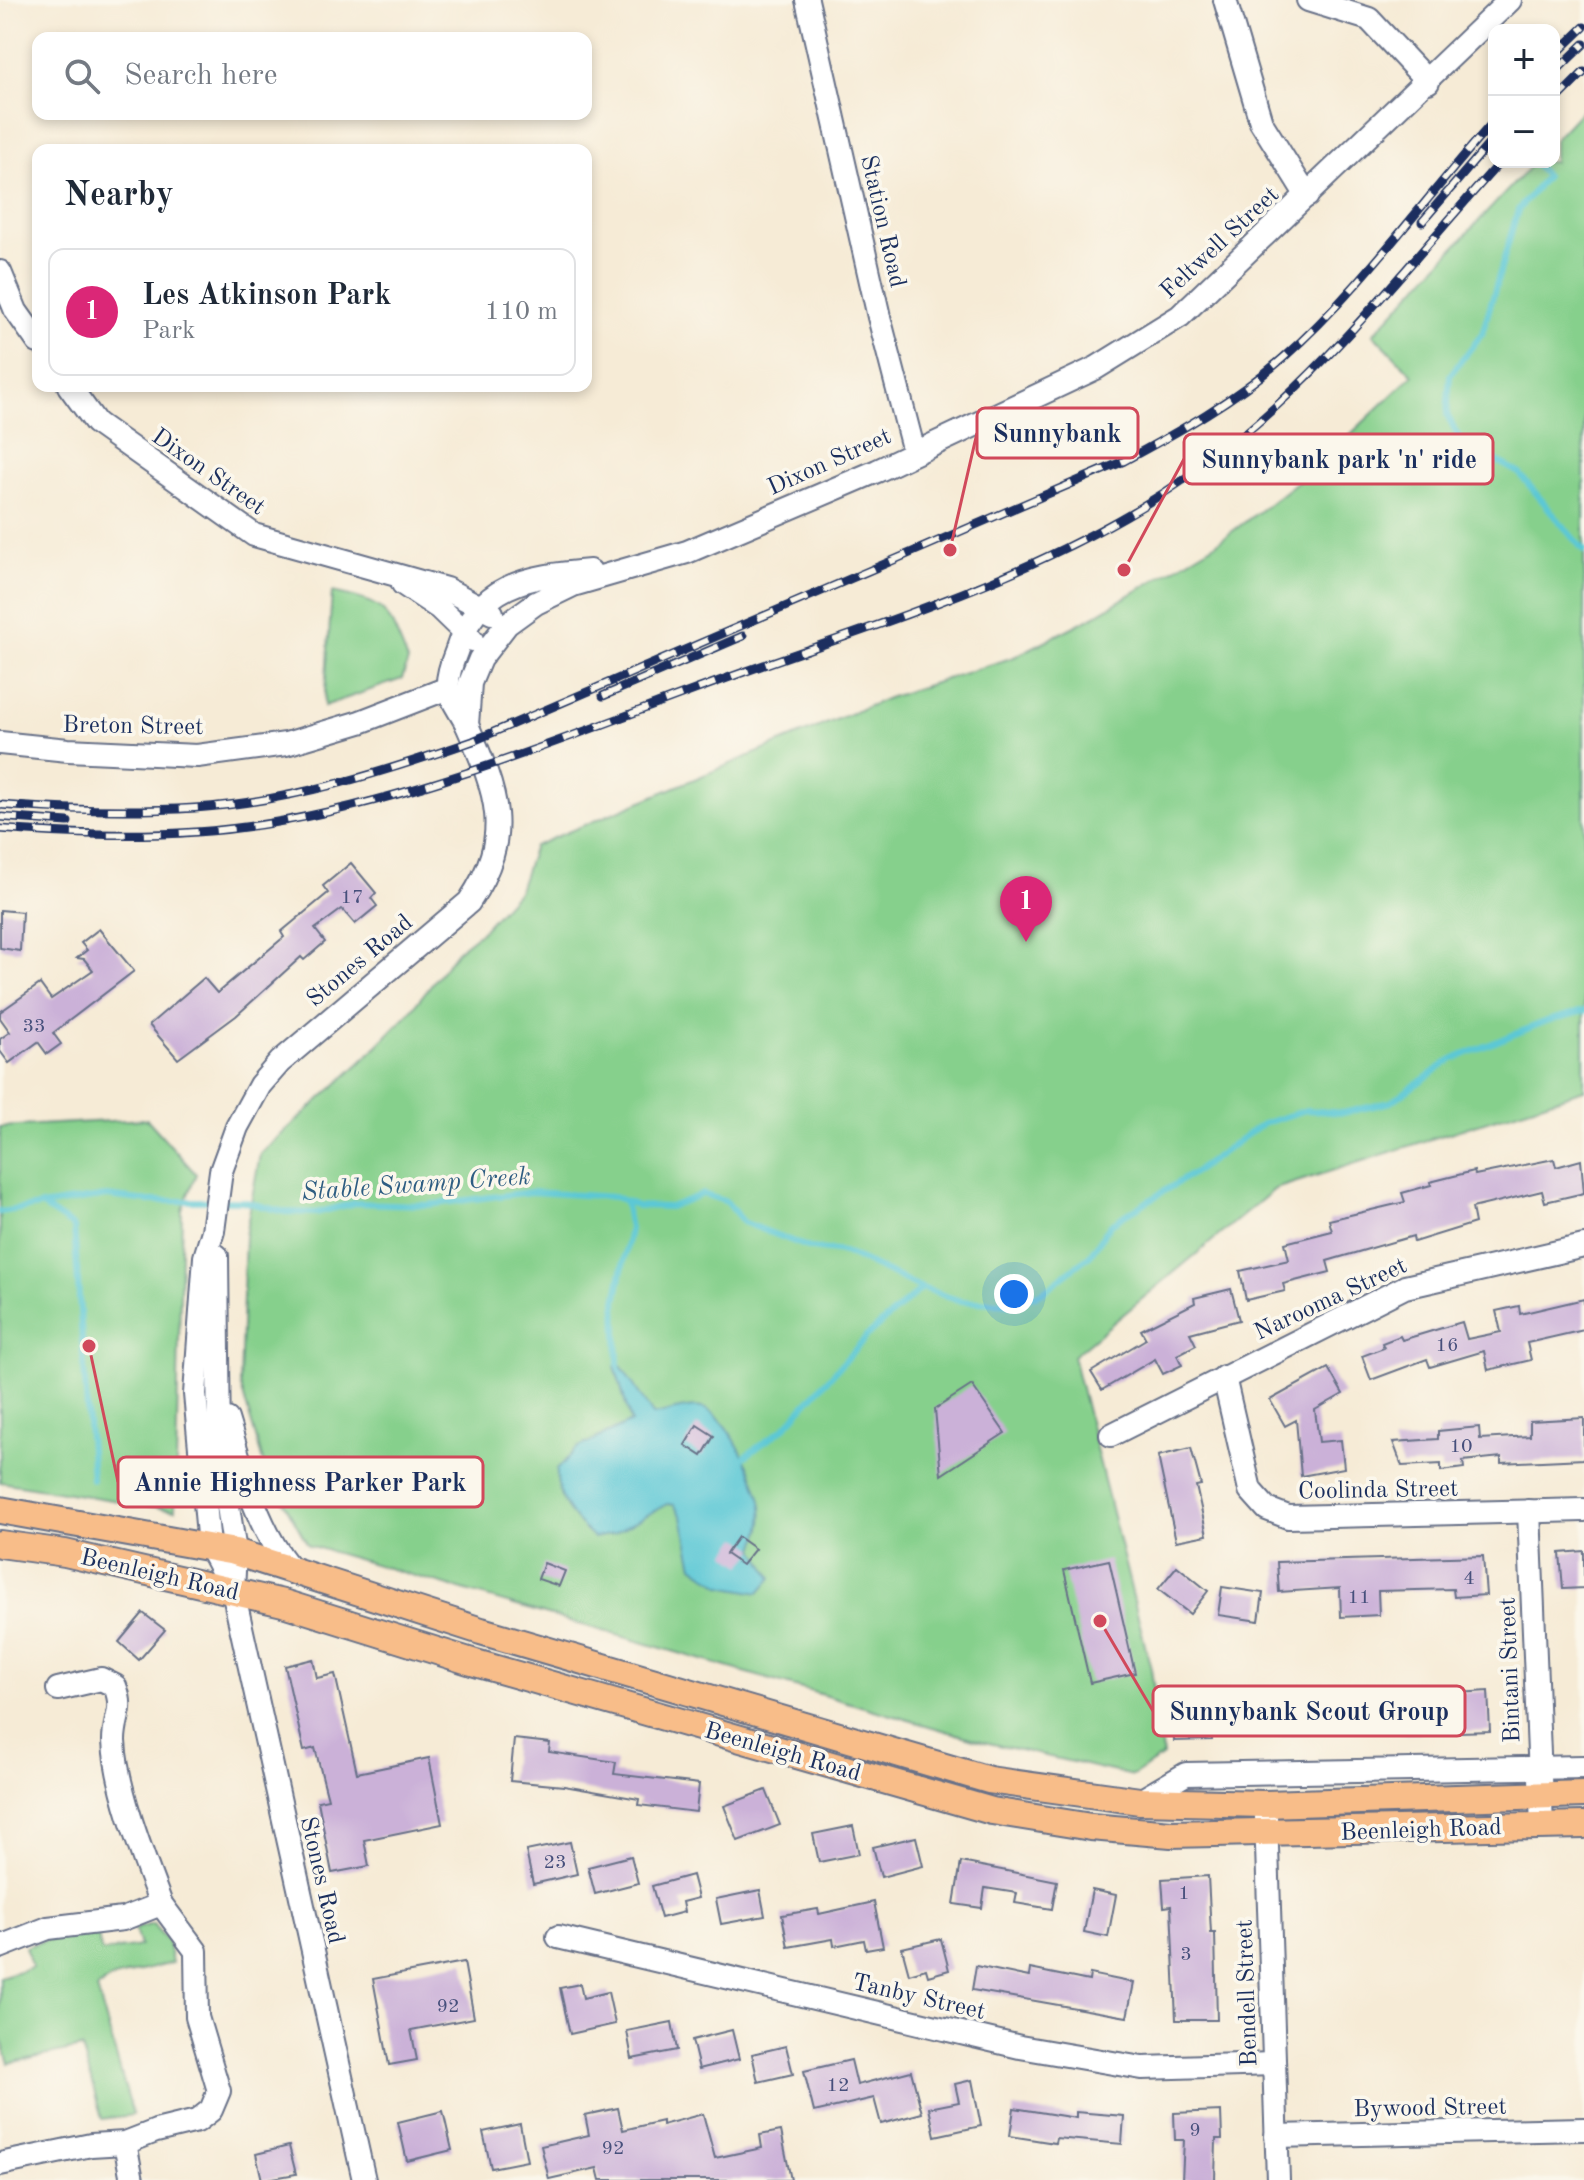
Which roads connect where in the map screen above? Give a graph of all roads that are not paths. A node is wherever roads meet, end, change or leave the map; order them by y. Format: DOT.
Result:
graph roads {
  1 [pos="807,0"];
  2 [pos="1225,0"];
  3 [pos="1308,0"];
  4 [pos="1510,0"];
  5 [pos="1428,82"];
  6 [pos="1307,196"];
  7 [pos="0,272"];
  8 [pos="32,334"];
  9 [pos="73,392"];
  10 [pos="914,452"];
  11 [pos="631,568"];
  12 [pos="389,575"];
  13 [pos="481,605"];
  14 [pos="507,624"];
  15 [pos="461,634"];
  16 [pos="487,650"];
  17 [pos="448,688"];
  18 [pos="467,725"];
  19 [pos="0,743"];
  20 [pos="213,1231"];
  21 [pos="1584,1246"];
  22 [pos="1224,1377"];
  23 [pos="221,1398"];
  24 [pos="1111,1435"];
  25 [pos="0,1510"];
  26 [pos="1584,1510"];
  27 [pos="1529,1511"];
  28 [pos="0,1544"];
  29 [pos="209,1546"];
  30 [pos="235,1552"];
  31 [pos="289,1567"];
  32 [pos="233,1591"];
  33 [pos="58,1689"];
  34 [pos="1584,1767"];
  35 [pos="1539,1768"];
  36 [pos="1584,1794"];
  37 [pos="1540,1795"];
  38 [pos="1140,1801"];
  39 [pos="1265,1804"];
  40 [pos="1584,1825"];
  41 [pos="1542,1826"];
  42 [pos="1266,1833"];
  43 [pos="161,1904"];
  44 [pos="558,1937"];
  45 [pos="0,1947"];
  46 [pos="1274,2064"];
  47 [pos="1584,2129"];
  48 [pos="1276,2136"];
  49 [pos="125,2143"];
  50 [pos="0,2164"];
  51 [pos="132,2180"];
  52 [pos="364,2180"];
  53 [pos="1278,2180"];
  1 -- 10 [label="street, Station Road"];
  2 -- 6 [label="street"];
  3 -- 5 [label="street"];
  4 -- 5 [label="street, Feltwell Street"];
  5 -- 6 [label="street, Feltwell Street"];
  6 -- 10 [label="street, Feltwell Street"];
  7 -- 8 [label="street"];
  9 -- 12 [label="street, Dixon Street"];
  10 -- 11 [label="street, Dixon Street"];
  11 -- 13 [label="street, Dixon Street"];
  11 -- 14 [label="street, Dixon Street"];
  12 -- 13 [label="street, Dixon Street"];
  12 -- 15 [label="street, Dixon Street"];
  13 -- 14 [label="street, Dixon Street"];
  13 -- 15 [label="street"];
  14 -- 16 [label="street, Dixon Street"];
  15 -- 16 [label="street, Dixon Street"];
  15 -- 17 [label="street"];
  16 -- 18 [label="street, Stones Road"];
  17 -- 18 [label="street, Stones Road"];
  17 -- 19 [label="street, Breton Street"];
  18 -- 20 [label="street, Stones Road"];
  20 -- 23 [label="street, Stones Road"];
  20 -- 29 [label="street, Stones Road"];
  21 -- 22 [label="street, Narooma Street"];
  22 -- 24 [label="street, Narooma Street"];
  22 -- 27 [label="street, Coolinda Street"];
  23 -- 30 [label="street, Stones Road"];
  23 -- 31 [label="street, Stones Road"];
  25 -- 29 [label="main road, Beenleigh Road"];
  26 -- 27 [label="street, Coolinda Street"];
  27 -- 35 [label="street, Bintani Street"];
  28 -- 32 [label="main road, Beenleigh Road"];
  29 -- 30 [label="main road, Beenleigh Road"];
  29 -- 32 [label="street, Stones Road"];
  30 -- 31 [label="main road, Beenleigh Road"];
  30 -- 32 [label="street, Stones Road"];
  31 -- 38 [label="main road, Beenleigh Road"];
  32 -- 42 [label="main road, Beenleigh Road"];
  32 -- 52 [label="street, Stones Road"];
  33 -- 43 [label="street"];
  34 -- 35 [label="street"];
  35 -- 37 [label="street, Bintani Street"];
  35 -- 38 [label="street"];
  36 -- 37 [label="main road, Beenleigh Road"];
  37 -- 39 [label="main road, Beenleigh Road"];
  37 -- 41 [label="street, Bintani Street"];
  38 -- 39 [label="main road, Beenleigh Road"];
  39 -- 42 [label="street, Bendell Street"];
  40 -- 41 [label="main road, Beenleigh Road"];
  41 -- 42 [label="main road, Beenleigh Road"];
  42 -- 46 [label="street, Bendell Street"];
  43 -- 45 [label="street"];
  43 -- 49 [label="street"];
  44 -- 46 [label="street, Tanby Street"];
  46 -- 48 [label="street, Bendell Street"];
  47 -- 48 [label="street, Bywood Street"];
  48 -- 53 [label="street, Bendell Street"];
  49 -- 50 [label="street"];
  49 -- 51 [label="street"];
}
